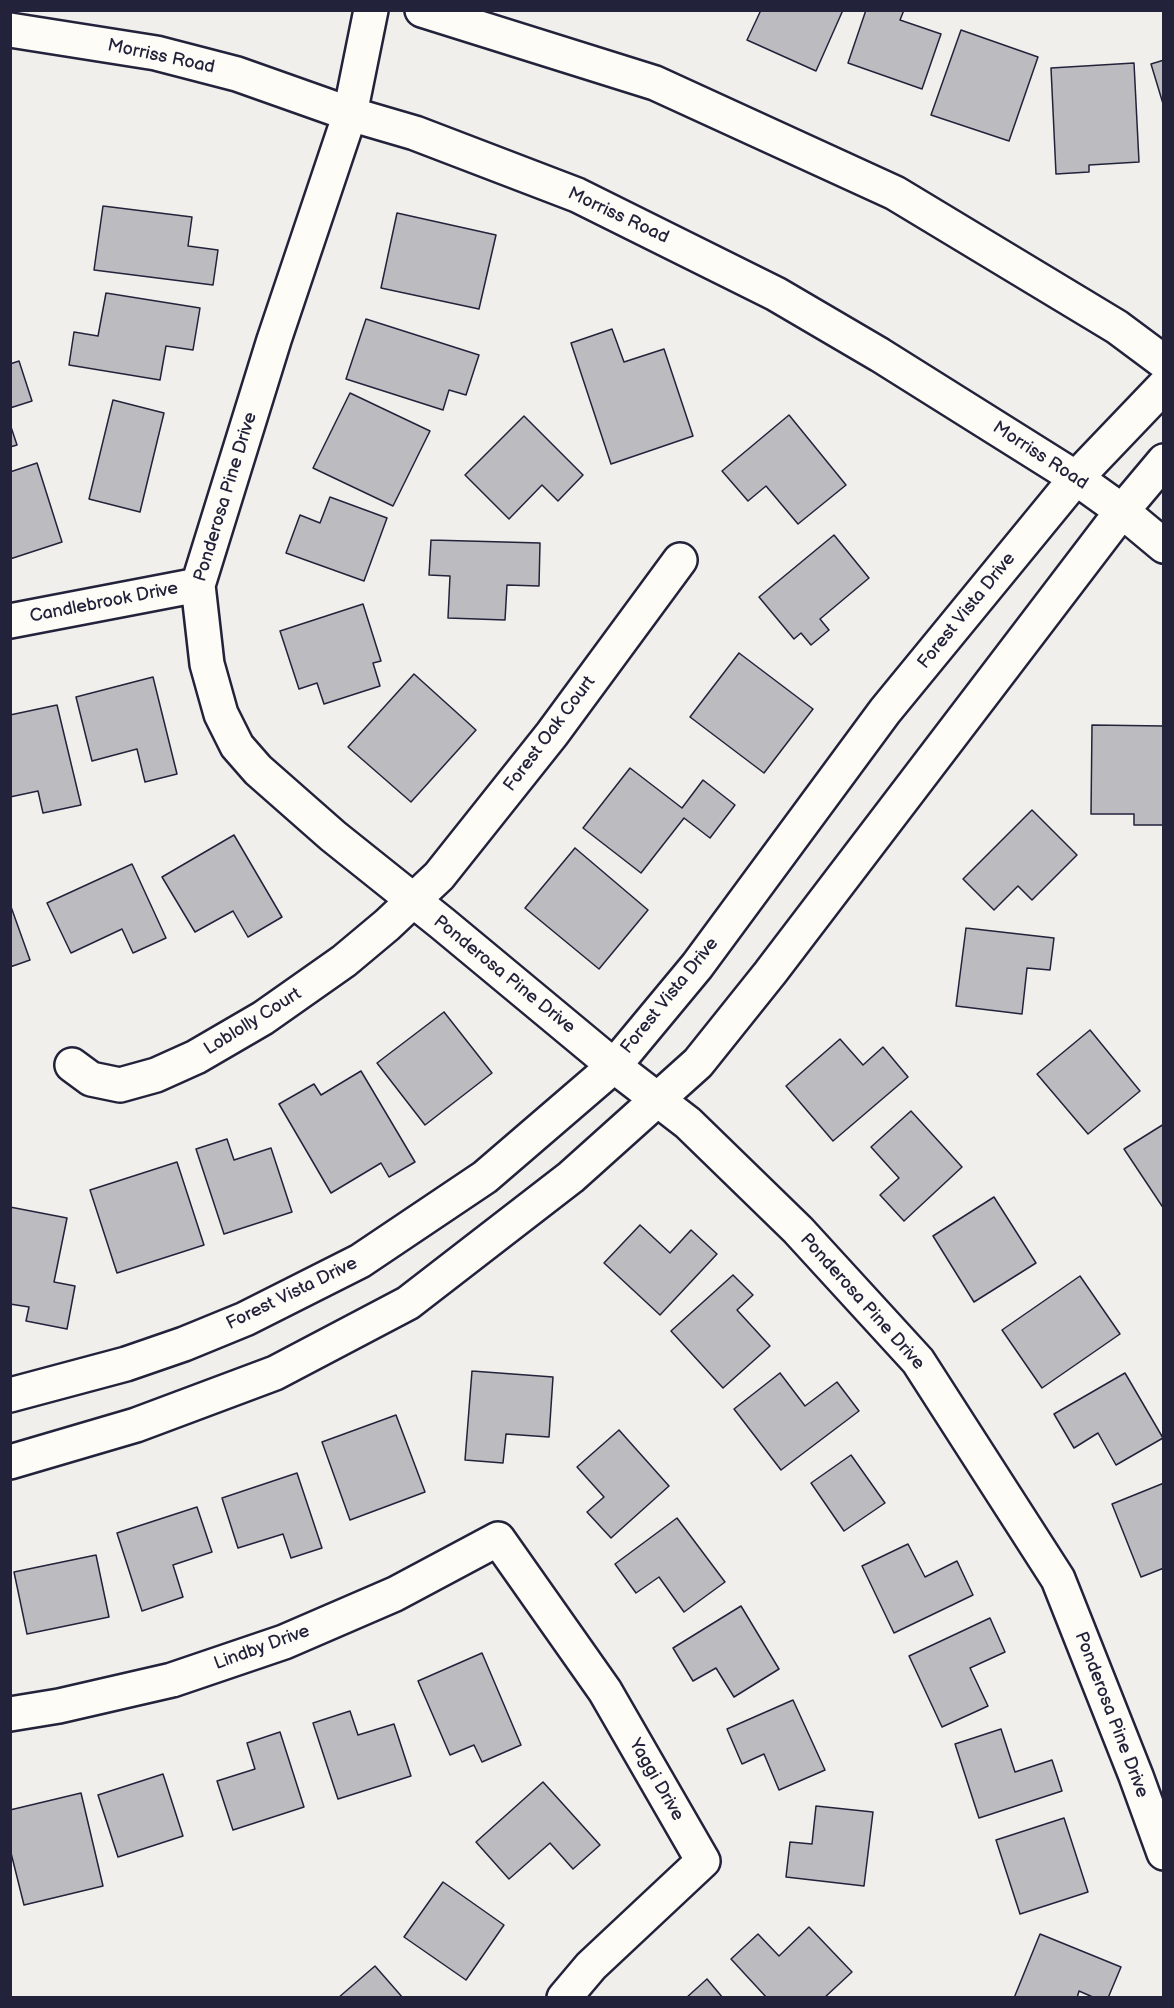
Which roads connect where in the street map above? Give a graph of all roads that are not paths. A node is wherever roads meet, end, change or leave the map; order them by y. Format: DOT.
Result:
graph roads {
  1 [pos="371,10"];
  2 [pos="422,10"];
  3 [pos="10,30"];
  4 [pos="350,114"];
  5 [pos="1164,362"];
  6 [pos="1164,386"];
  7 [pos="1164,461"];
  8 [pos="1076,478"];
  9 [pos="1122,511"];
  10 [pos="1164,546"];
  11 [pos="680,560"];
  12 [pos="198,585"];
  13 [pos="10,621"];
  14 [pos="412,901"];
  15 [pos="72,1065"];
  16 [pos="614,1066"];
  17 [pos="658,1100"];
  18 [pos="10,1395"];
  19 [pos="10,1461"];
  20 [pos="498,1539"];
  21 [pos="10,1714"];
  22 [pos="1164,1853"];
  23 [pos="564,1998"];
  1 -- 4 [label="main road, Ponderosa Pine Drive"];
  2 -- 5 [label="main road"];
  3 -- 4 [label="main road, Morriss Road"];
  4 -- 8 [label="main road, Morriss Road"];
  4 -- 12 [label="main road, Ponderosa Pine Drive"];
  6 -- 8 [label="main road, Forest Vista Drive"];
  7 -- 9 [label="main road"];
  8 -- 9 [label="main road, Morriss Road"];
  8 -- 16 [label="main road, Forest Vista Drive"];
  9 -- 10 [label="main road, Morriss Road"];
  9 -- 17 [label="main road"];
  11 -- 14 [label="main road, Forest Oak Court"];
  12 -- 13 [label="main road, Candlebrook Drive"];
  12 -- 14 [label="main road, Ponderosa Pine Drive"];
  14 -- 15 [label="main road, Loblolly Court"];
  14 -- 16 [label="main road, Ponderosa Pine Drive"];
  16 -- 17 [label="main road, Ponderosa Pine Drive"];
  16 -- 18 [label="main road, Forest Vista Drive"];
  17 -- 19 [label="main road"];
  17 -- 22 [label="main road, Ponderosa Pine Drive"];
  20 -- 21 [label="main road, Lindby Drive"];
  20 -- 23 [label="main road, Yaggi Drive"];
}
